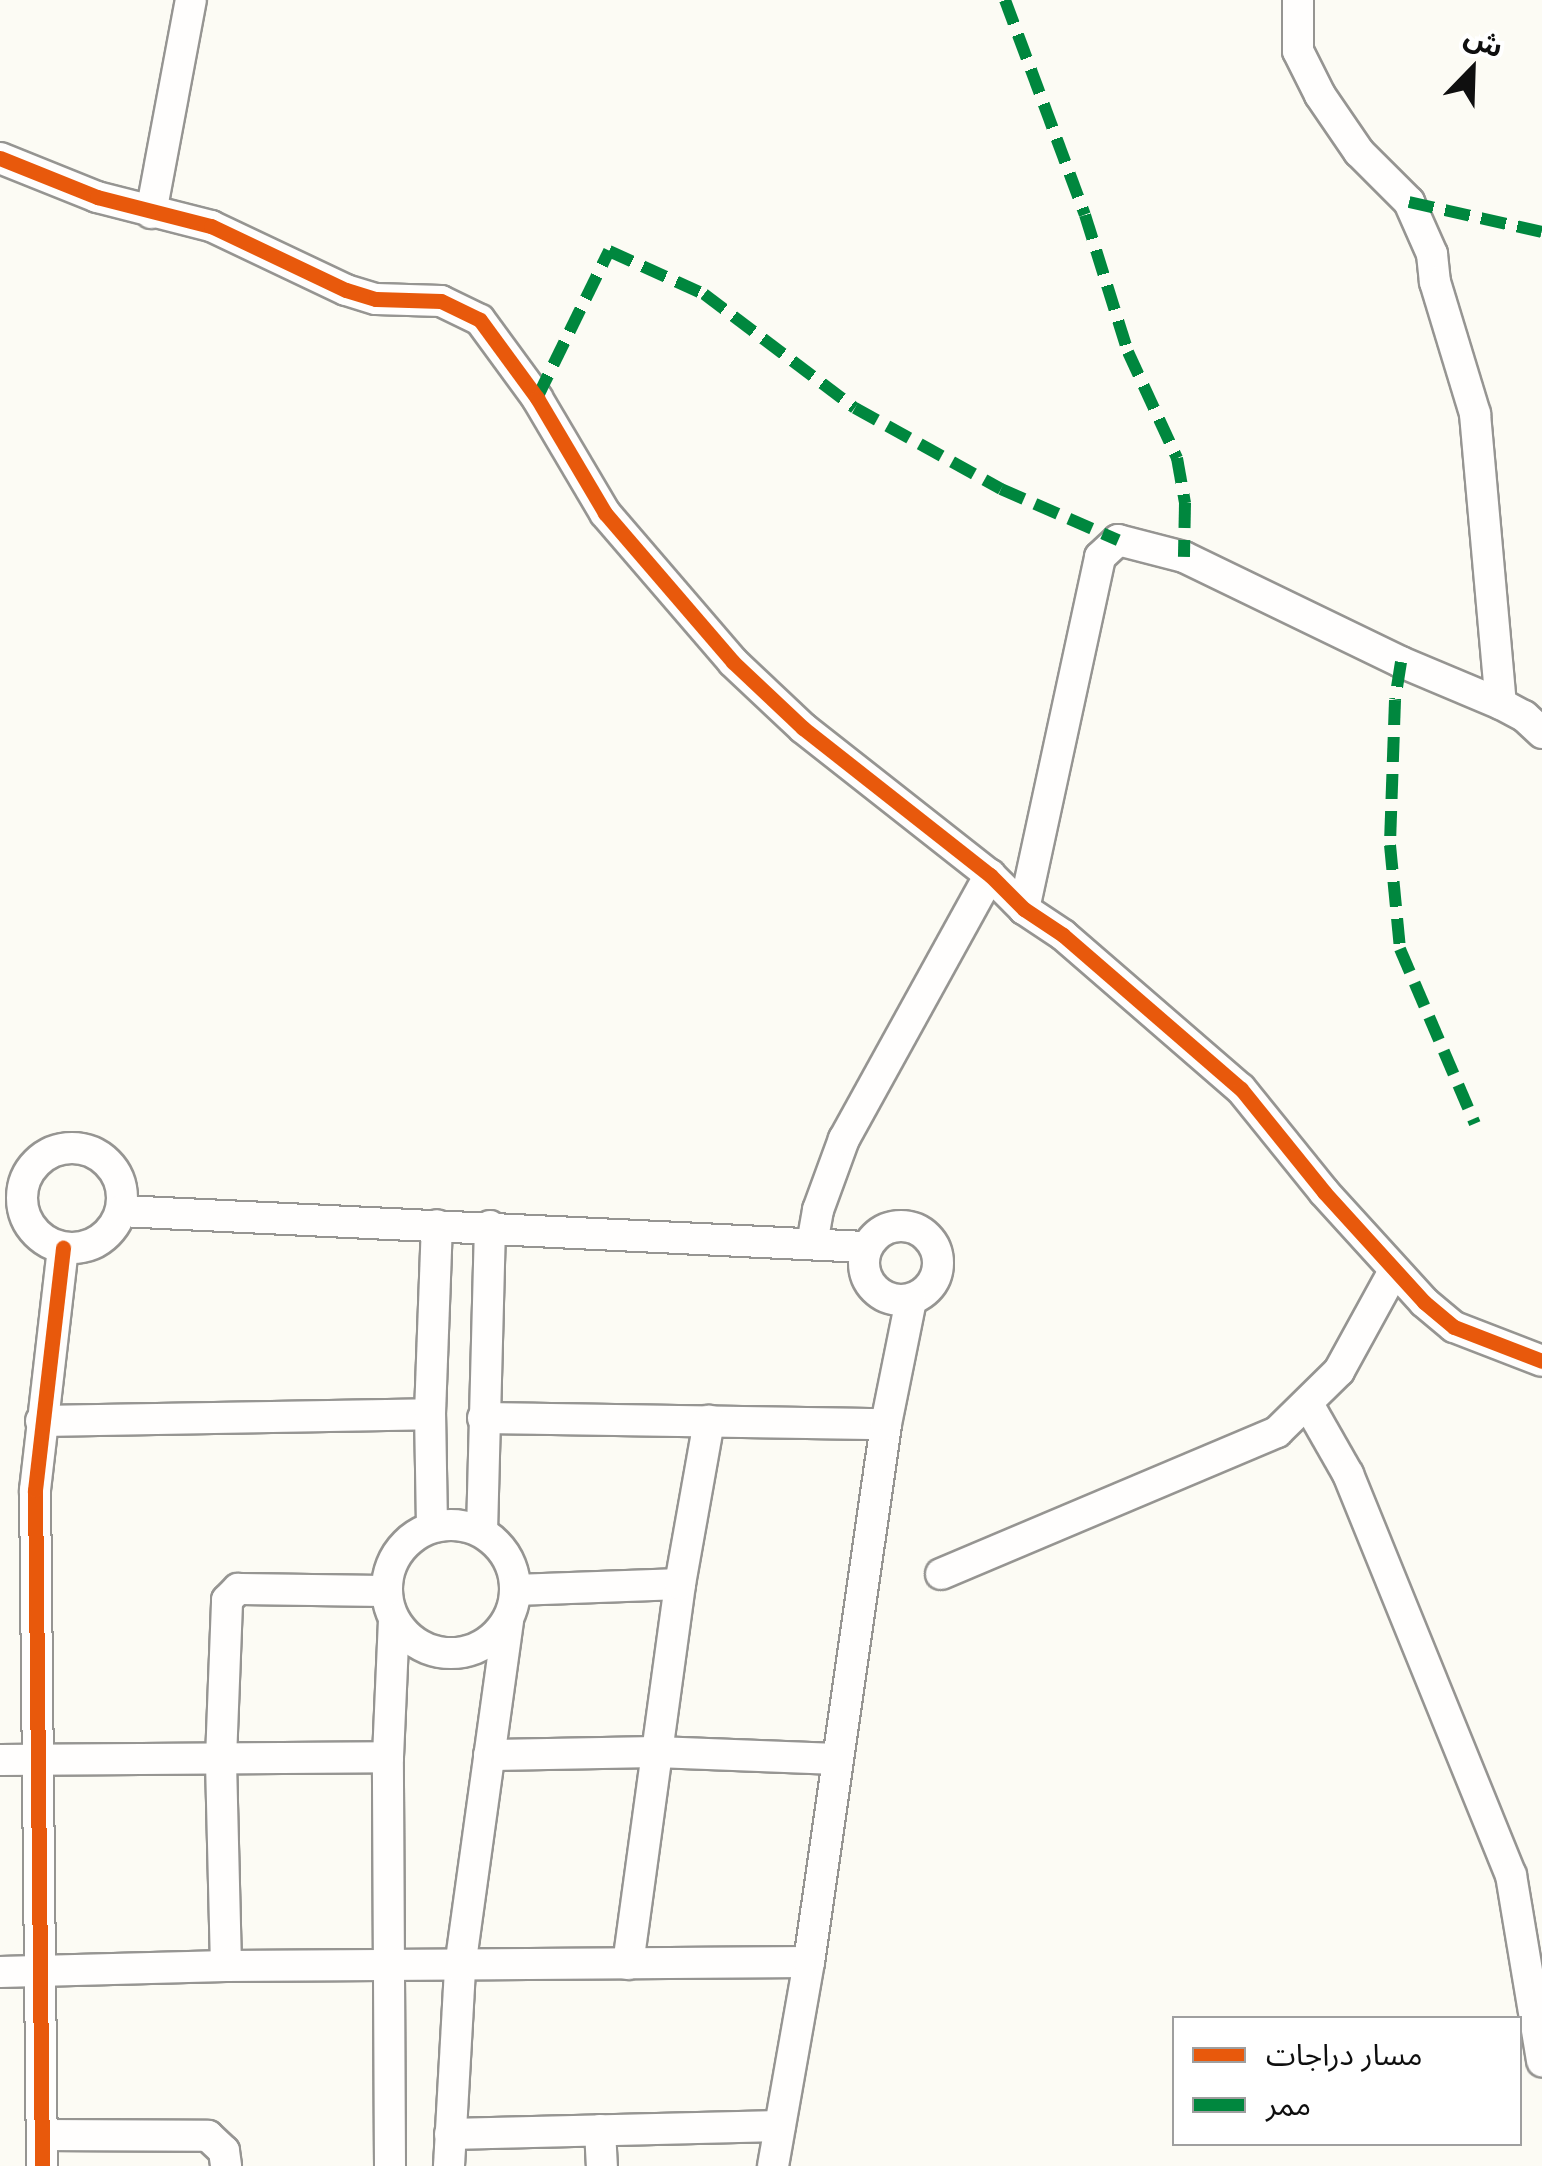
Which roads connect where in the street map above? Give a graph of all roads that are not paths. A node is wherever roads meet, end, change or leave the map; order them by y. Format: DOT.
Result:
graph roads {
  1 [pos="192,0"];
  2 [pos="1298,0"];
  3 [pos="0,158"];
  4 [pos="151,214"];
  5 [pos="1501,704"];
  6 [pos="1542,733"];
  7 [pos="990,875"];
  8 [pos="1024,909"];
  9 [pos="10,1201"];
  10 [pos="121,1211"];
  11 [pos="437,1226"];
  12 [pos="490,1226"];
  13 [pos="812,1244"];
  14 [pos="64,1248"];
  15 [pos="866,1248"];
  16 [pos="1394,1271"];
  17 [pos="911,1300"];
  18 [pos="1542,1360"];
  19 [pos="1308,1404"];
  20 [pos="430,1414"];
  21 [pos="483,1418"];
  22 [pos="42,1421"];
  23 [pos="709,1421"];
  24 [pos="886,1424"];
  25 [pos="432,1526"];
  26 [pos="482,1532"];
  27 [pos="941,1574"];
  28 [pos="680,1584"];
  29 [pos="516,1590"];
  30 [pos="390,1605"];
  31 [pos="508,1620"];
  32 [pos="656,1752"];
  33 [pos="488,1755"];
  34 [pos="388,1757"];
  35 [pos="221,1758"];
  36 [pos="838,1759"];
  37 [pos="0,1760"];
  38 [pos="34,1760"];
  39 [pos="809,1962"];
  40 [pos="628,1964"];
  41 [pos="226,1966"];
  42 [pos="388,1966"];
  43 [pos="460,1968"];
  44 [pos="0,1972"];
  45 [pos="38,1973"];
  46 [pos="1542,2061"];
  47 [pos="780,2126"];
  48 [pos="600,2130"];
  49 [pos="450,2134"];
  50 [pos="42,2151"];
  51 [pos="226,2166"];
  52 [pos="390,2166"];
  53 [pos="449,2166"];
  54 [pos="602,2166"];
  55 [pos="773,2166"];
  1 -- 4 [label="street"];
  2 -- 5 [label="street"];
  3 -- 4 [label="street"];
  4 -- 7 [label="street"];
  5 -- 6 [label="street"];
  5 -- 8 [label="street"];
  7 -- 8 [label="street"];
  7 -- 13 [label="street"];
  8 -- 16 [label="street"];
  9 -- 10 [label="street"];
  9 -- 14 [label="street"];
  10 -- 11 [label="street"];
  10 -- 14 [label="street"];
  11 -- 12 [label="street"];
  11 -- 20 [label="street"];
  12 -- 13 [label="street"];
  12 -- 21 [label="street"];
  13 -- 15 [label="street"];
  14 -- 22 [label="street"];
  15 -- 17 [label="street"];
  15 -- 17 [label="street"];
  16 -- 18 [label="street"];
  16 -- 19 [label="street"];
  17 -- 24 [label="street"];
  19 -- 27 [label="street"];
  19 -- 46 [label="street"];
  20 -- 22 [label="street"];
  20 -- 25 [label="street"];
  21 -- 23 [label="street"];
  21 -- 26 [label="street"];
  22 -- 38 [label="street"];
  23 -- 24 [label="street"];
  23 -- 28 [label="street"];
  24 -- 36 [label="street"];
  25 -- 26 [label="street"];
  25 -- 30 [label="street"];
  26 -- 29 [label="street"];
  28 -- 29 [label="street"];
  28 -- 32 [label="street"];
  29 -- 31 [label="street"];
  30 -- 31 [label="street"];
  30 -- 34 [label="street"];
  30 -- 35 [label="street"];
  31 -- 33 [label="street"];
  32 -- 33 [label="street"];
  32 -- 36 [label="street"];
  32 -- 40 [label="street"];
  33 -- 43 [label="street"];
  34 -- 35 [label="street"];
  34 -- 42 [label="street"];
  35 -- 38 [label="street"];
  35 -- 41 [label="street"];
  36 -- 39 [label="street"];
  37 -- 38 [label="street"];
  38 -- 45 [label="street"];
  39 -- 40 [label="street"];
  39 -- 47 [label="street"];
  40 -- 43 [label="street"];
  41 -- 42 [label="street"];
  41 -- 45 [label="street"];
  42 -- 43 [label="street"];
  42 -- 52 [label="street"];
  43 -- 49 [label="street"];
  44 -- 45 [label="street"];
  45 -- 50 [label="street"];
  47 -- 48 [label="street"];
  47 -- 55 [label="street"];
  48 -- 49 [label="street"];
  48 -- 54 [label="street"];
  49 -- 53 [label="street"];
  50 -- 51 [label="street"];
}
